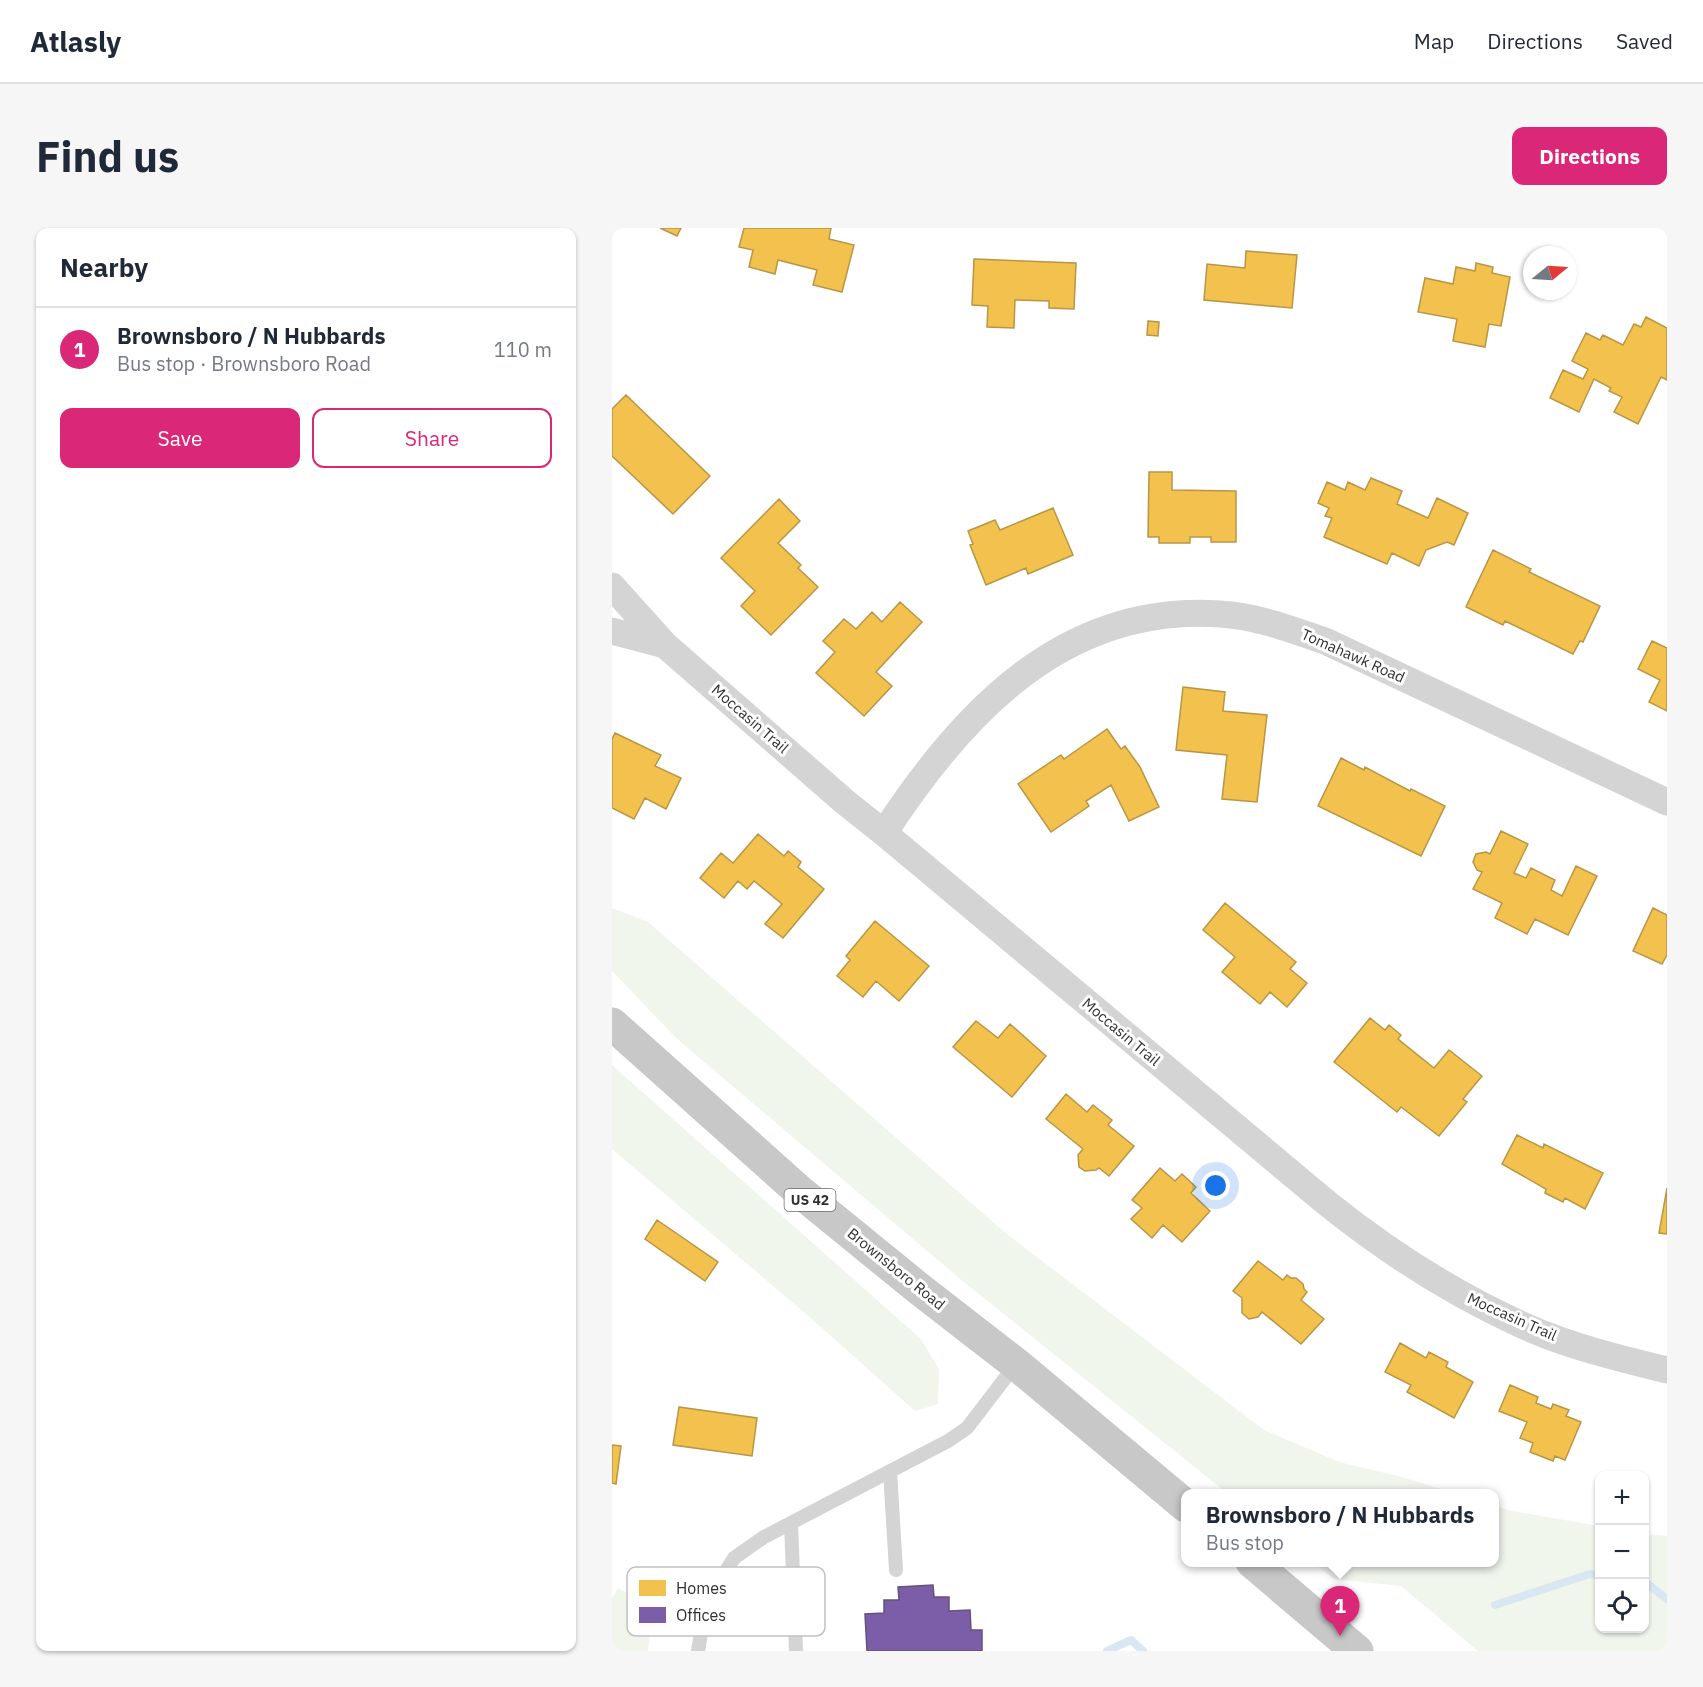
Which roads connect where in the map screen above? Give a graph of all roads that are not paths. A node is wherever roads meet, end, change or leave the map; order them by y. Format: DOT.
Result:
graph roads {
  1 [pos="612,586"];
  2 [pos="613,632"];
  3 [pos="665,645"];
  4 [pos="1667,802"];
  5 [pos="884,833"];
  6 [pos="612,1024"];
  7 [pos="1016,1364"];
  8 [pos="1667,1370"];
  9 [pos="890,1471"];
  10 [pos="1181,1503"];
  11 [pos="791,1523"];
  12 [pos="729,1567"];
  13 [pos="793,1567"];
  14 [pos="1257,1567"];
  15 [pos="896,1570"];
  16 [pos="1278,1584"];
  17 [pos="701,1636"];
  18 [pos="795,1636"];
  19 [pos="698,1651"];
  20 [pos="796,1651"];
  21 [pos="1320,1651"];
  22 [pos="1357,1651"];
  1 -- 3 [label="street"];
  2 -- 3 [label="street, Moccasin Trail"];
  3 -- 5 [label="street, Moccasin Trail"];
  4 -- 5 [label="street, Tomahawk Road"];
  5 -- 8 [label="street, Moccasin Trail"];
  6 -- 7 [label="main road, Brownsboro Road / US 42"];
  7 -- 9 [label="lane"];
  7 -- 10 [label="main road, Brownsboro Road / US 42"];
  9 -- 11 [label="lane"];
  9 -- 15 [label="lane"];
  11 -- 12 [label="lane"];
  11 -- 13 [label="lane"];
  14 -- 16 [label="main road"];
  16 -- 21 [label="main road"];
  16 -- 22 [label="main road"];
  17 -- 19 [label="lane"];
  18 -- 20 [label="lane"];
}
